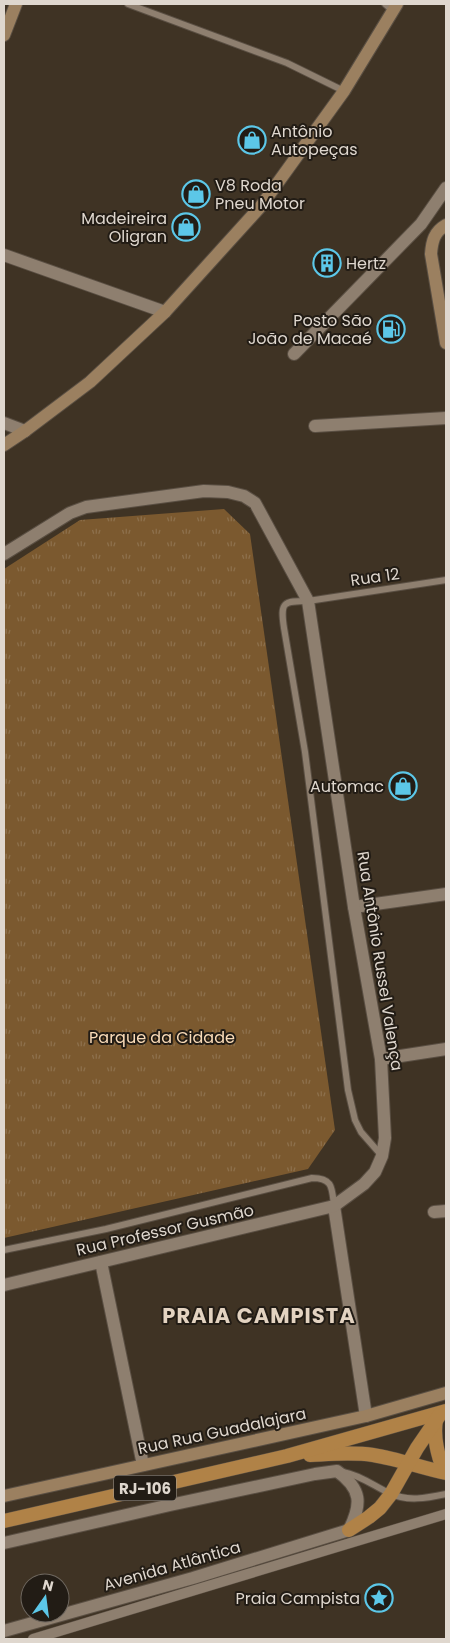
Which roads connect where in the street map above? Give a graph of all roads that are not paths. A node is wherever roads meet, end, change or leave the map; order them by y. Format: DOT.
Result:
graph roads {
  1 [pos="16,4"];
  2 [pos="128,4"];
  3 [pos="392,6"];
  4 [pos="4,35"];
  5 [pos="344,91"];
  6 [pos="446,188"];
  7 [pos="421,224"];
  8 [pos="446,225"];
  9 [pos="436,234"];
  10 [pos="4,255"];
  11 [pos="165,312"];
  12 [pos="446,343"];
  13 [pos="294,354"];
  14 [pos="446,418"];
  15 [pos="4,423"];
  16 [pos="315,426"];
  17 [pos="25,431"];
  18 [pos="4,445"];
  19 [pos="4,554"];
  20 [pos="446,580"];
  21 [pos="308,601"];
  22 [pos="446,894"];
  23 [pos="354,907"];
  24 [pos="446,1049"];
  25 [pos="381,1060"];
  26 [pos="382,1156"];
  27 [pos="334,1206"];
  28 [pos="4,1250"];
  29 [pos="101,1262"];
  30 [pos="4,1285"];
  31 [pos="446,1393"];
  32 [pos="441,1415"];
  33 [pos="366,1416"];
  34 [pos="287,1456"];
  35 [pos="410,1462"];
  36 [pos="143,1465"];
  37 [pos="337,1471"];
  38 [pos="445,1472"];
  39 [pos="391,1494"];
  40 [pos="446,1494"];
  41 [pos="4,1496"];
  42 [pos="446,1514"];
  43 [pos="4,1521"];
  44 [pos="349,1530"];
  45 [pos="4,1543"];
  46 [pos="4,1631"];
  47 [pos="33,1639"];
  1 -- 4 [label="main road"];
  2 -- 5 [label="lane"];
  3 -- 5 [label="main road"];
  5 -- 11 [label="main road"];
  6 -- 7 [label="street"];
  7 -- 9 [label="street"];
  7 -- 13 [label="street"];
  8 -- 9 [label="main road"];
  9 -- 12 [label="main road"];
  10 -- 11 [label="street"];
  11 -- 17 [label="main road"];
  14 -- 16 [label="street"];
  15 -- 17 [label="street"];
  17 -- 18 [label="main road"];
  19 -- 21 [label="street, Rua Antônio Russel Valença"];
  20 -- 21 [label="lane, Rua 12"];
  21 -- 23 [label="street, Rua Antônio Russel Valença"];
  21 -- 26 [label="lane, Rua 12"];
  22 -- 23 [label="street"];
  23 -- 25 [label="street, Rua Antônio Russel Valença"];
  24 -- 25 [label="street"];
  25 -- 26 [label="street, Rua Antônio Russel Valença"];
  26 -- 27 [label="street, Rua Antônio Russel Valença"];
  27 -- 28 [label="lane"];
  27 -- 29 [label="street, Rua Professor Gusmão"];
  27 -- 33 [label="street"];
  29 -- 30 [label="street, Rua Professor Gusmão"];
  29 -- 36 [label="street"];
  31 -- 33 [label="main road, Rua Rua Guadalajara"];
  32 -- 34 [label="highway, RJ-106"];
  32 -- 35 [label="highway"];
  32 -- 38 [label="highway"];
  33 -- 36 [label="main road, Rua Rua Guadalajara"];
  34 -- 35 [label="highway, RJ-106"];
  34 -- 43 [label="highway, RJ-106"];
  35 -- 38 [label="highway, RJ-106"];
  35 -- 39 [label="highway"];
  36 -- 41 [label="main road, Rua Rua Guadalajara"];
  37 -- 39 [label="lane"];
  37 -- 44 [label="street"];
  37 -- 45 [label="street"];
  39 -- 40 [label="lane"];
  39 -- 44 [label="highway"];
  42 -- 47 [label="street"];
  44 -- 46 [label="street, Avenida Atlântica"];
}
